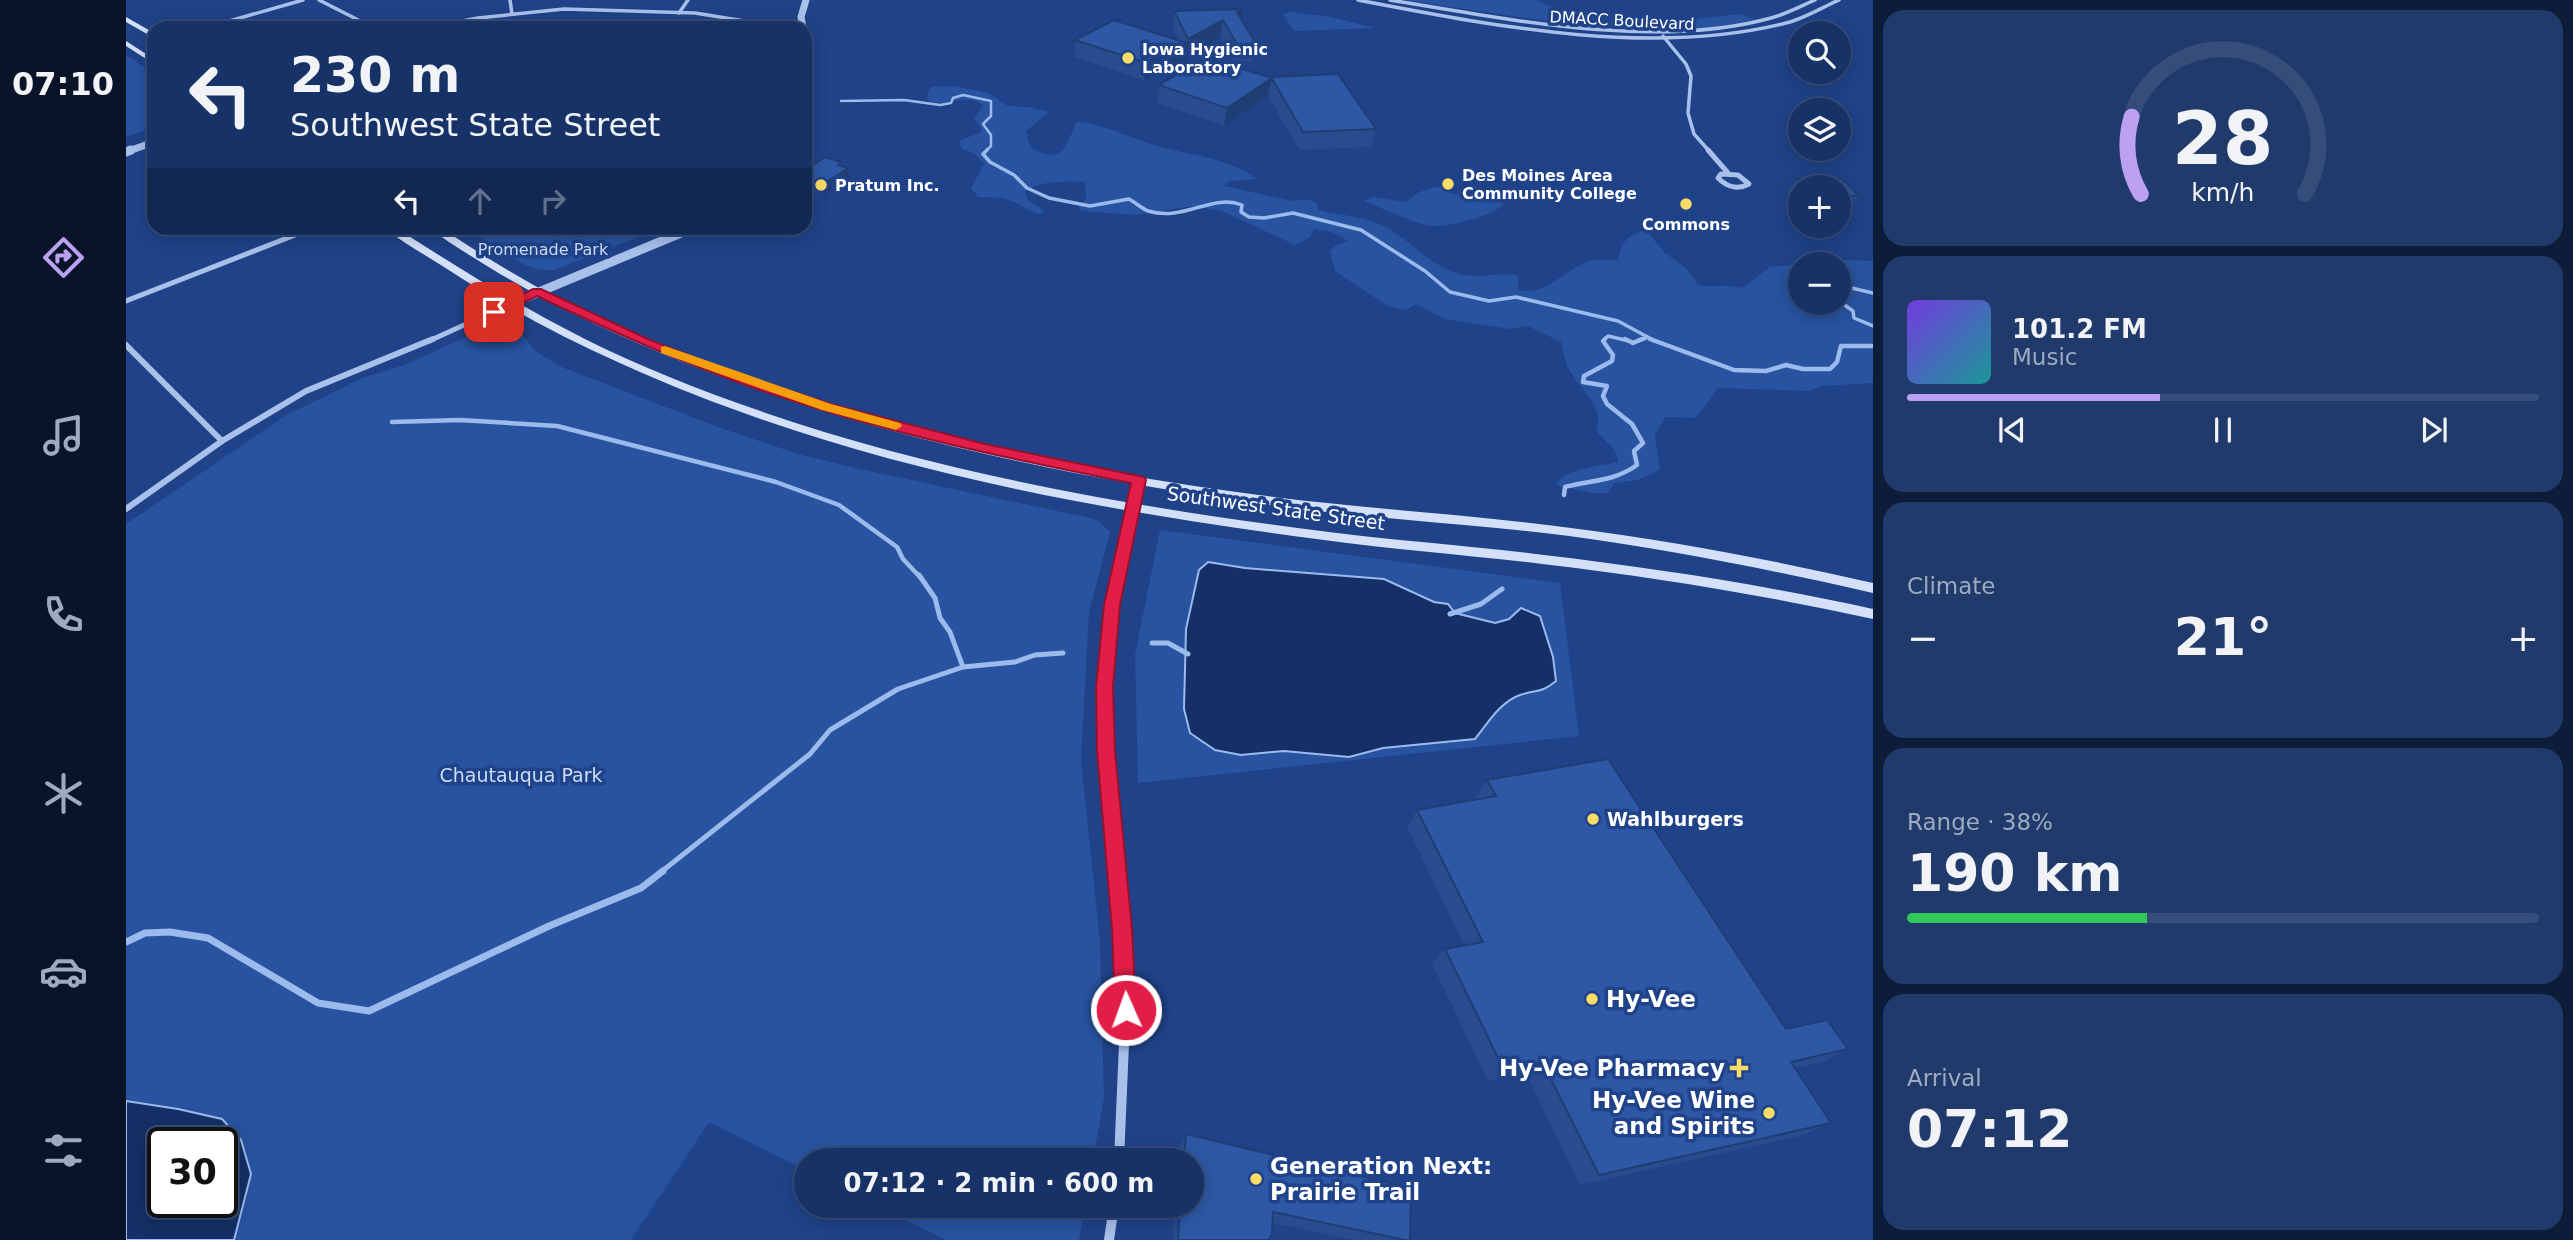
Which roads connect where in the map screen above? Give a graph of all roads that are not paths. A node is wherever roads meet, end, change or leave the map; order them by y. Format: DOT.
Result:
graph roads {
  1 [pos="303,0"];
  2 [pos="319,0"];
  3 [pos="510,0"];
  4 [pos="688,0"];
  5 [pos="1358,0"];
  6 [pos="1390,0"];
  7 [pos="1815,0"];
  8 [pos="1839,0"];
  9 [pos="807,1"];
  10 [pos="679,13"];
  11 [pos="512,14"];
  12 [pos="126,19"];
  13 [pos="230,21"];
  14 [pos="360,21"];
  15 [pos="468,21"];
  16 [pos="746,21"];
  17 [pos="802,21"];
  18 [pos="1657,30"];
  19 [pos="147,32"];
  20 [pos="1664,37"];
  21 [pos="126,43"];
  22 [pos="147,57"];
  23 [pos="147,136"];
  24 [pos="126,143"];
  25 [pos="147,144"];
  26 [pos="126,152"];
  27 [pos="1728,173"];
  28 [pos="295,235"];
  29 [pos="400,235"];
  30 [pos="438,235"];
  31 [pos="446,235"];
  32 [pos="676,235"];
  33 [pos="462,246"];
  34 [pos="537,291"];
  35 [pos="126,301"];
  36 [pos="510,304"];
  37 [pos="126,345"];
  38 [pos="222,441"];
  39 [pos="1139,480"];
  40 [pos="1133,507"];
  41 [pos="126,509"];
  42 [pos="1873,588"];
  43 [pos="1873,614"];
  44 [pos="1120,1148"];
  45 [pos="1112,1218"];
  46 [pos="1109,1240"];
  1 -- 13 [label="street"];
  2 -- 14 [label="street"];
  3 -- 11 [label="street"];
  4 -- 10 [label="street"];
  5 -- 20 [label="street, DMACC Boulevard"];
  6 -- 18 [label="street, DMACC Boulevard"];
  7 -- 18 [label="street, DMACC Boulevard"];
  8 -- 20 [label="street, DMACC Boulevard"];
  9 -- 17 [label="street"];
  10 -- 11 [label="street"];
  10 -- 16 [label="street"];
  11 -- 15 [label="street"];
  12 -- 19 [label="main road"];
  18 -- 20 [label="street"];
  20 -- 27 [label="street"];
  21 -- 22 [label="main road"];
  23 -- 24 [label="street"];
  25 -- 26 [label="street"];
  27 -- 27 [label="street"];
  28 -- 35 [label="street"];
  29 -- 36 [label="main road, Southwest State Street"];
  30 -- 33 [label="main road"];
  31 -- 33 [label="main road, Southwest State Street"];
  32 -- 34 [label="street"];
  33 -- 34 [label="main road, Southwest State Street"];
  34 -- 36 [label="street"];
  34 -- 39 [label="main road, Southwest State Street"];
  36 -- 38 [label="street"];
  36 -- 40 [label="main road, Southwest State Street"];
  37 -- 38 [label="street"];
  38 -- 41 [label="street"];
  39 -- 40 [label="street"];
  39 -- 42 [label="main road, Southwest State Street"];
  40 -- 43 [label="main road, Southwest State Street"];
  40 -- 44 [label="street"];
  45 -- 46 [label="street"];
}
